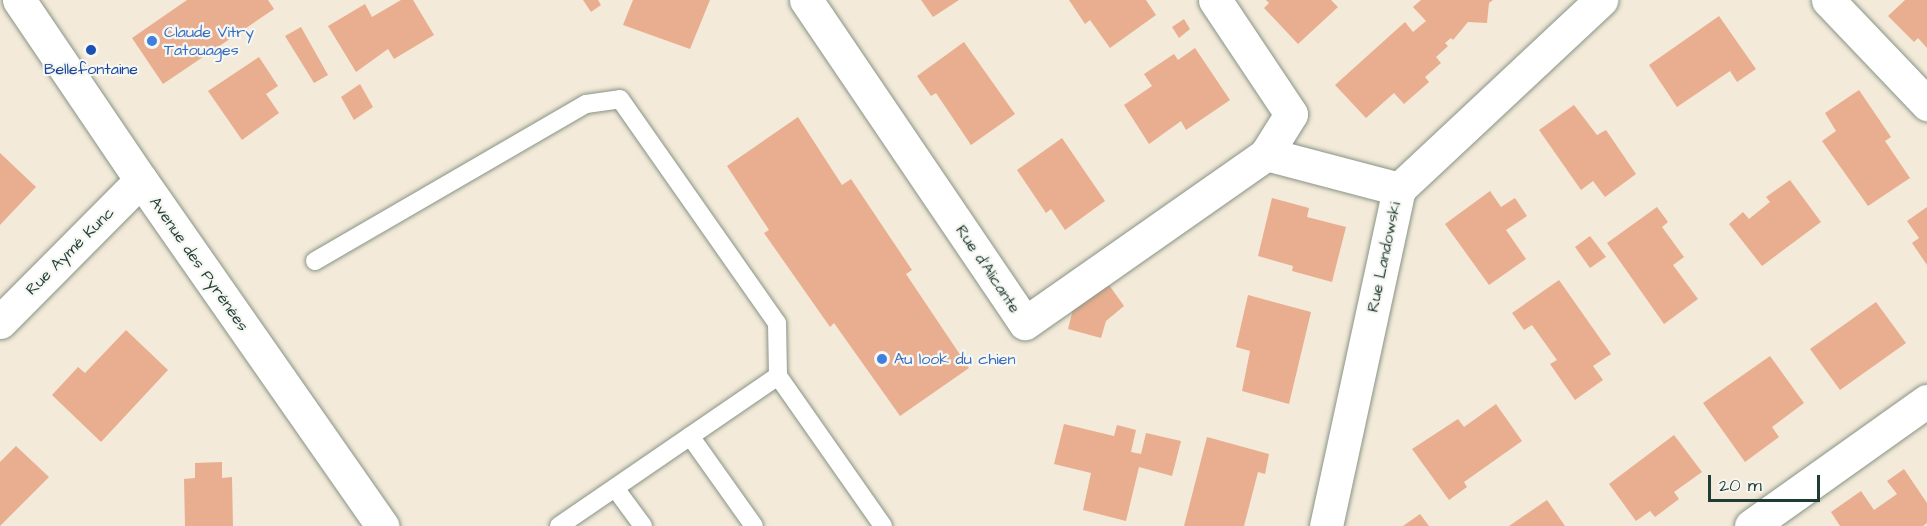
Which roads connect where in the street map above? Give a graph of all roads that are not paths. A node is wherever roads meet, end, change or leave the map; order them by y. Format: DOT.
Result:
graph roads {
  1 [pos="806,0"];
  2 [pos="1215,0"];
  3 [pos="1601,0"];
  4 [pos="1828,0"];
  5 [pos="28,3"];
  6 [pos="1927,104"];
  7 [pos="1266,154"];
  8 [pos="141,180"];
  9 [pos="1399,189"];
  10 [pos="315,261"];
  11 [pos="0,322"];
  12 [pos="778,376"];
  13 [pos="1927,401"];
  14 [pos="690,436"];
  15 [pos="615,488"];
  16 [pos="382,526"];
  17 [pos="559,526"];
  18 [pos="643,526"];
  19 [pos="754,526"];
  20 [pos="883,526"];
  21 [pos="1326,526"];
  22 [pos="1752,526"];
  1 -- 7 [label="street, Rue d'Alicante"];
  2 -- 7 [label="street"];
  3 -- 9 [label="street, Rue Landowski"];
  4 -- 6 [label="street"];
  5 -- 8 [label="street, Avenue des Pyrénées"];
  7 -- 9 [label="street"];
  8 -- 11 [label="street, Rue Aymé Kunc"];
  8 -- 16 [label="street, Avenue des Pyrénées"];
  9 -- 21 [label="street, Rue Landowski"];
  10 -- 12 [label="lane"];
  12 -- 14 [label="lane"];
  12 -- 20 [label="lane"];
  13 -- 22 [label="street"];
  14 -- 15 [label="lane"];
  14 -- 19 [label="lane"];
  15 -- 17 [label="lane"];
  15 -- 18 [label="lane"];
}
